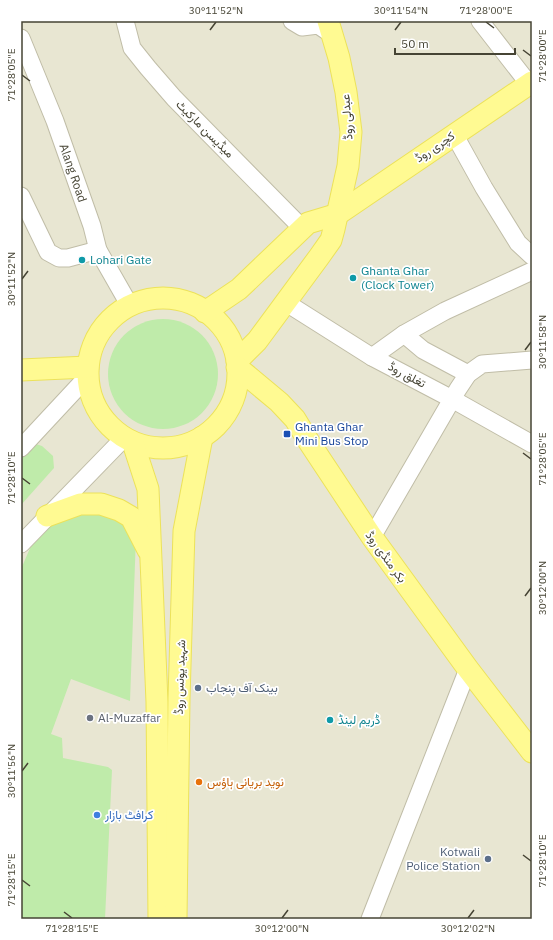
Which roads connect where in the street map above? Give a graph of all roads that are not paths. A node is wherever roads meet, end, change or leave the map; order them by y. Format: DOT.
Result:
graph roads {
  1 [pos="125,21"];
  2 [pos="292,21"];
  3 [pos="480,21"];
  4 [pos="331,28"];
  5 [pos="21,38"];
  6 [pos="530,83"];
  7 [pos="454,134"];
  8 [pos="21,196"];
  9 [pos="338,214"];
  10 [pos="302,228"];
  11 [pos="98,250"];
  12 [pos="532,256"];
  13 [pos="532,271"];
  14 [pos="285,302"];
  15 [pos="130,306"];
  16 [pos="205,312"];
  17 [pos="404,334"];
  18 [pos="372,357"];
  19 [pos="532,360"];
  20 [pos="237,364"];
  21 [pos="21,370"];
  22 [pos="88,371"];
  23 [pos="468,374"];
  24 [pos="452,399"];
  25 [pos="202,437"];
  26 [pos="128,440"];
  27 [pos="532,444"];
  28 [pos="21,448"];
  29 [pos="47,516"];
  30 [pos="372,537"];
  31 [pos="21,544"];
  32 [pos="150,554"];
  33 [pos="468,669"];
  34 [pos="532,752"];
  35 [pos="159,919"];
  36 [pos="176,919"];
  37 [pos="370,919"];
  1 -- 10 [label="street, میڈیسن مارکیٹ"];
  2 -- 4 [label="street"];
  3 -- 6 [label="street"];
  4 -- 9 [label="main road, عبدلی روڈ"];
  5 -- 11 [label="street, Alang Road"];
  6 -- 7 [label="main road, کچری روڈ"];
  7 -- 9 [label="main road, کچری روڈ"];
  7 -- 12 [label="street"];
  8 -- 11 [label="street"];
  9 -- 10 [label="main road"];
  9 -- 14 [label="main road, عبدلی روڈ"];
  10 -- 16 [label="main road"];
  11 -- 15 [label="street, Alang Road"];
  13 -- 17 [label="street"];
  14 -- 18 [label="street, تغلق روڈ"];
  14 -- 20 [label="main road, عبدلی روڈ"];
  15 -- 16 [label="main road"];
  15 -- 22 [label="main road"];
  16 -- 20 [label="main road"];
  17 -- 18 [label="street"];
  17 -- 23 [label="street"];
  18 -- 24 [label="street, تغلق روڈ"];
  19 -- 23 [label="street"];
  20 -- 25 [label="main road"];
  20 -- 30 [label="main road, بکر منڈی روڈ"];
  21 -- 22 [label="main road"];
  22 -- 26 [label="main road"];
  22 -- 28 [label="street"];
  23 -- 24 [label="street"];
  24 -- 27 [label="street, تغلق روڈ"];
  24 -- 30 [label="street"];
  25 -- 26 [label="main road"];
  25 -- 36 [label="main road, شہید یونس روڈ"];
  26 -- 29 [label="street"];
  26 -- 32 [label="main road, شہید یونس روڈ"];
  29 -- 31 [label="street"];
  29 -- 32 [label="main road"];
  30 -- 33 [label="main road, بکر منڈی روڈ"];
  32 -- 35 [label="main road, شہید یونس روڈ"];
  33 -- 34 [label="main road, بکر منڈی روڈ"];
  33 -- 37 [label="street"];
}
